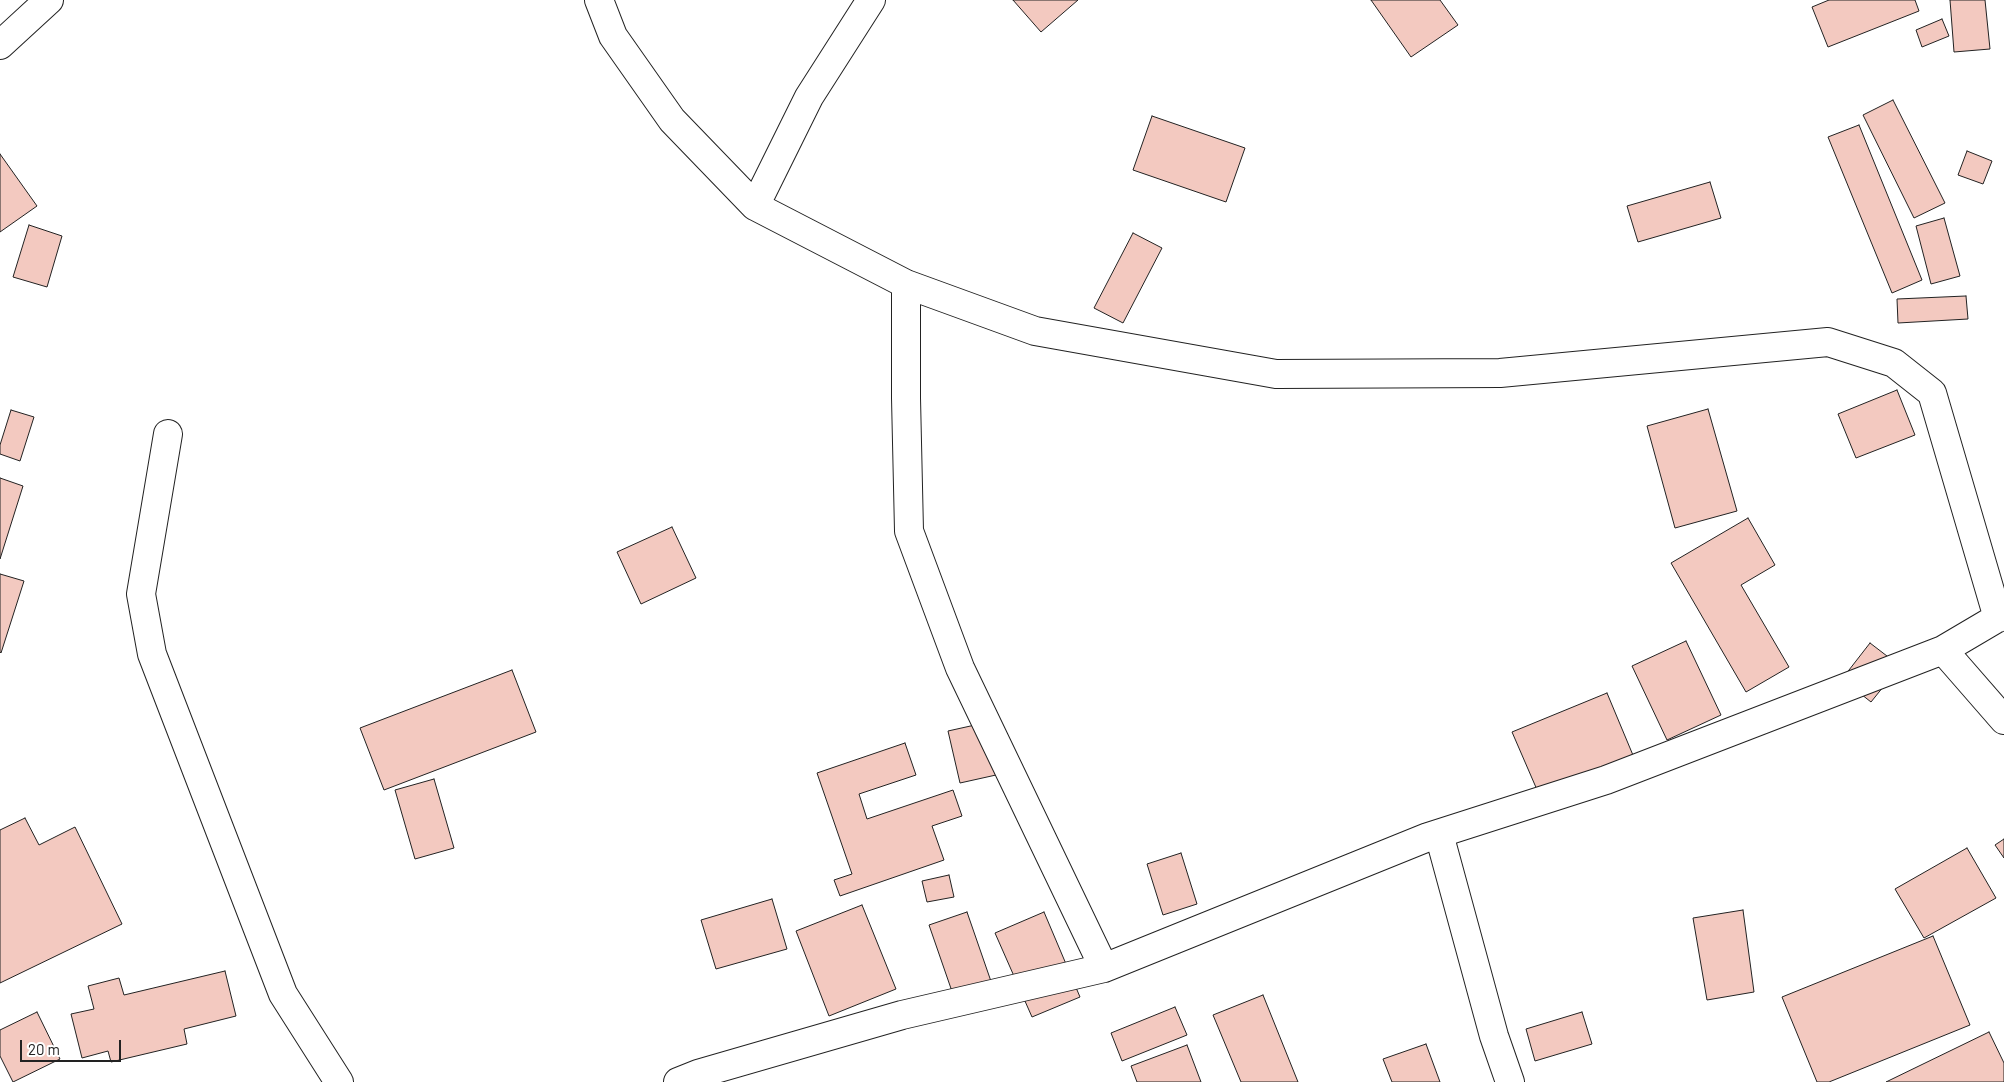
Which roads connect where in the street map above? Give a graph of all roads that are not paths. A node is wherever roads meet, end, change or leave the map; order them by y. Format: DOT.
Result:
graph roads {
  1 [pos="50,0"];
  2 [pos="599,0"];
  3 [pos="871,0"];
  4 [pos="0,45"];
  5 [pos="755,206"];
  6 [pos="906,284"];
  7 [pos="168,434"];
  8 [pos="2001,616"];
  9 [pos="1944,650"];
  10 [pos="2004,720"];
  11 [pos="1439,834"];
  12 [pos="1104,968"];
  13 [pos="339,1082"];
  14 [pos="678,1082"];
  15 [pos="1510,1082"];
  1 -- 4 [label="street"];
  2 -- 5 [label="street"];
  3 -- 5 [label="street"];
  5 -- 6 [label="street"];
  6 -- 8 [label="street"];
  6 -- 12 [label="street"];
  7 -- 13 [label="street"];
  8 -- 9 [label="street"];
  9 -- 10 [label="street"];
  9 -- 11 [label="street"];
  11 -- 12 [label="street"];
  11 -- 15 [label="street"];
  12 -- 14 [label="street"];
}
